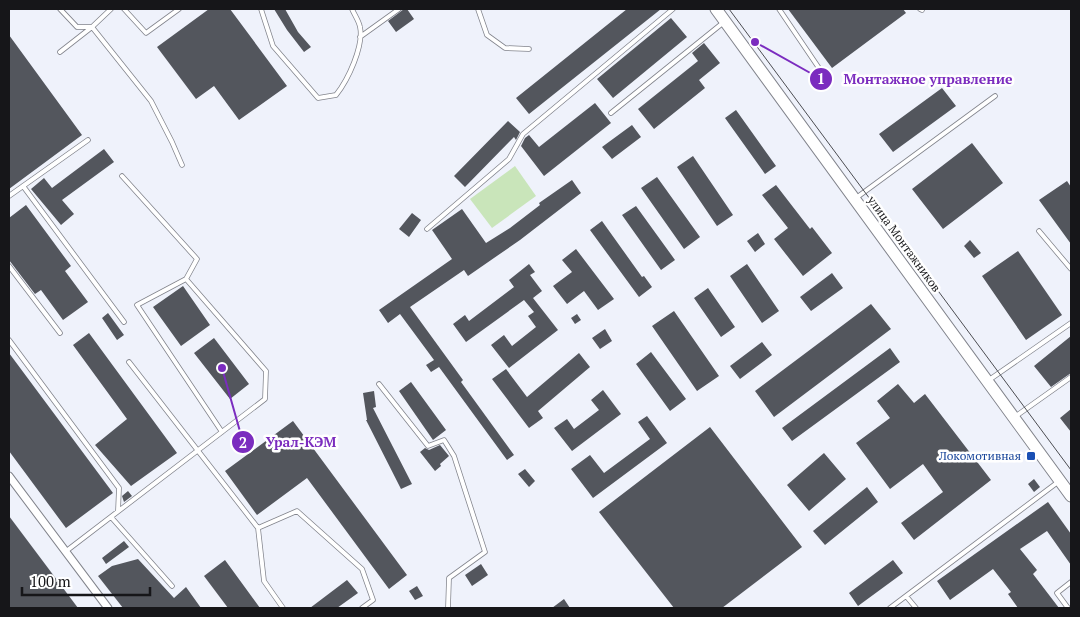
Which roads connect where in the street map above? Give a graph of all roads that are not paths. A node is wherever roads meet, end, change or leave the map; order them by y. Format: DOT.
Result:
graph roads {
  1 [pos="60,9"];
  2 [pos="110,9"];
  3 [pos="124,9"];
  4 [pos="179,9"];
  5 [pos="261,9"];
  6 [pos="352,9"];
  7 [pos="399,9"];
  8 [pos="478,9"];
  9 [pos="673,9"];
  10 [pos="716,9"];
  11 [pos="780,9"];
  12 [pos="725,21"];
  13 [pos="92,27"];
  14 [pos="360,38"];
  15 [pos="529,49"];
  16 [pos="60,52"];
  17 [pos="824,74"];
  18 [pos="995,96"];
  19 [pos="611,113"];
  20 [pos="88,140"];
  21 [pos="182,165"];
  22 [pos="122,176"];
  23 [pos="23,186"];
  24 [pos="9,196"];
  25 [pos="854,199"];
  26 [pos="428,229"];
  27 [pos="1039,231"];
  28 [pos="9,266"];
  29 [pos="1071,269"];
  30 [pos="186,279"];
  31 [pos="124,322"];
  32 [pos="1071,323"];
  33 [pos="60,334"];
  34 [pos="9,340"];
  35 [pos="129,362"];
  36 [pos="1071,377"];
  37 [pos="987,382"];
  38 [pos="379,384"];
  39 [pos="1014,418"];
  40 [pos="222,432"];
  41 [pos="197,451"];
  42 [pos="9,476"];
  43 [pos="1060,481"];
  44 [pos="1071,496"];
  45 [pos="118,511"];
  46 [pos="111,517"];
  47 [pos="258,528"];
  48 [pos="65,552"];
  49 [pos="1071,582"];
  50 [pos="172,586"];
  51 [pos="906,596"];
  52 [pos="108,608"];
  53 [pos="282,608"];
  54 [pos="362,608"];
  55 [pos="448,608"];
  56 [pos="890,608"];
  57 [pos="916,608"];
  58 [pos="1068,608"];
  1 -- 13 [label="lane"];
  2 -- 13 [label="lane"];
  3 -- 4 [label="lane"];
  5 -- 14 [label="lane"];
  6 -- 14 [label="lane"];
  7 -- 14 [label="lane"];
  8 -- 15 [label="lane"];
  9 -- 26 [label="lane"];
  10 -- 12 [label="main road, улица Монтажников"];
  11 -- 17 [label="lane"];
  12 -- 19 [label="lane"];
  12 -- 25 [label="main road, улица Монтажников"];
  13 -- 16 [label="lane"];
  13 -- 21 [label="lane"];
  18 -- 25 [label="lane"];
  20 -- 23 [label="lane"];
  22 -- 30 [label="lane"];
  23 -- 24 [label="lane"];
  23 -- 31 [label="lane"];
  25 -- 37 [label="main road, улица Монтажников"];
  27 -- 29 [label="lane"];
  28 -- 33 [label="lane"];
  30 -- 40 [label="lane"];
  30 -- 40 [label="lane"];
  32 -- 37 [label="lane"];
  34 -- 45 [label="lane"];
  35 -- 41 [label="lane"];
  36 -- 39 [label="lane"];
  37 -- 39 [label="main road, улица Монтажников"];
  38 -- 55 [label="lane"];
  39 -- 43 [label="main road, улица Монтажников"];
  40 -- 41 [label="lane"];
  41 -- 45 [label="lane"];
  41 -- 47 [label="lane"];
  42 -- 48 [label="street"];
  43 -- 44 [label="main road, улица Монтажников"];
  43 -- 51 [label="lane"];
  45 -- 46 [label="lane"];
  46 -- 48 [label="lane"];
  46 -- 50 [label="lane"];
  47 -- 53 [label="lane"];
  47 -- 54 [label="lane"];
  48 -- 52 [label="street"];
  49 -- 58 [label="lane"];
  51 -- 56 [label="lane"];
  51 -- 57 [label="lane"];
}
